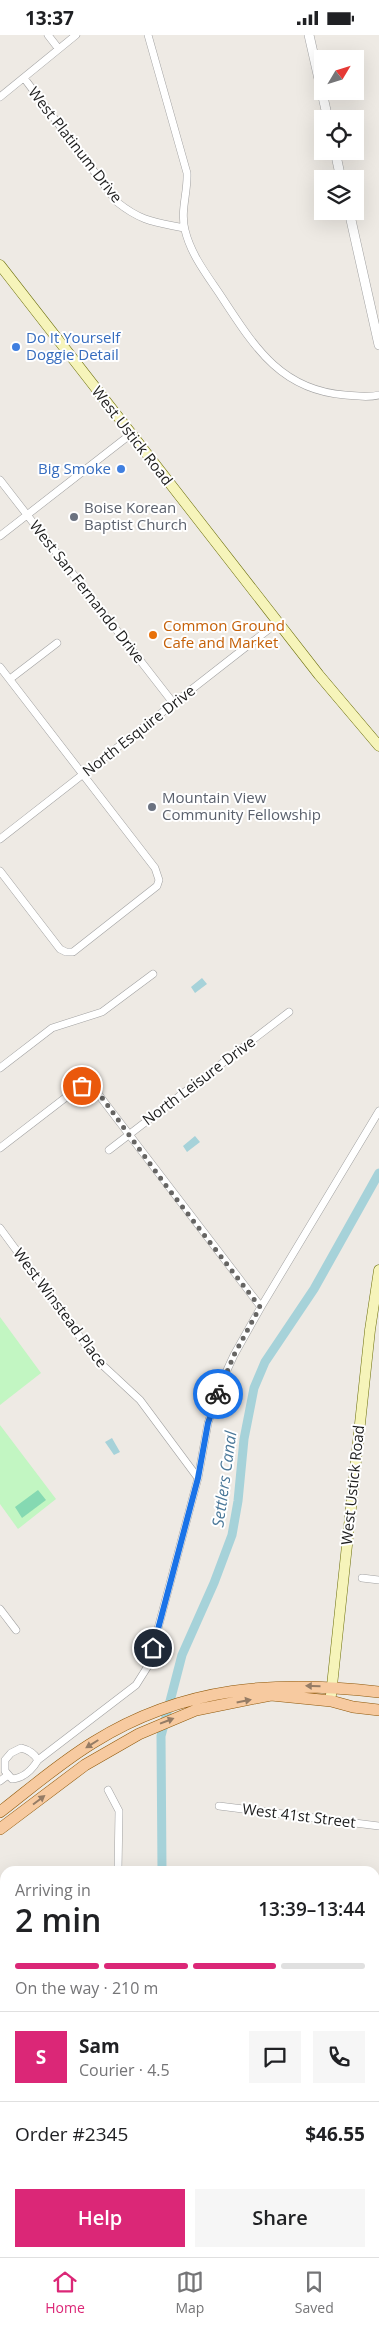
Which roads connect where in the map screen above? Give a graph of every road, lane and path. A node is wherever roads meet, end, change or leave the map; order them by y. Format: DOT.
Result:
graph roads {
  1 [pos="48,35"];
  2 [pos="76,35"];
  3 [pos="148,35"];
  4 [pos="309,35"];
  5 [pos="58,48"];
  6 [pos="24,78"];
  7 [pos="0,97"];
  8 [pos="326,110"];
  9 [pos="351,220"];
  10 [pos="184,228"];
  11 [pos="0,265"];
  12 [pos="379,345"];
  13 [pos="379,395"];
  14 [pos="131,434"];
  15 [pos="0,480"];
  16 [pos="28,516"];
  17 [pos="0,536"];
  18 [pos="278,622"];
  19 [pos="57,643"];
  20 [pos="0,667"];
  21 [pos="10,679"];
  22 [pos="174,703"];
  23 [pos="379,746"];
  24 [pos="83,775"];
  25 [pos="0,839"];
  26 [pos="0,871"];
  27 [pos="153,974"];
  28 [pos="290,1012"];
  29 [pos="0,1068"];
  30 [pos="379,1111"];
  31 [pos="129,1135"];
  32 [pos="1,1145"];
  33 [pos="109,1150"];
  34 [pos="0,1228"];
  35 [pos="379,1270"];
  36 [pos="260,1307"];
  37 [pos="374,1336"];
  38 [pos="198,1478"];
  39 [pos="362,1578"];
  40 [pos="379,1580"];
  41 [pos="0,1609"];
  42 [pos="16,1630"];
  43 [pos="331,1687"];
  44 [pos="379,1692"];
  45 [pos="331,1701"];
  46 [pos="194,1705"];
  47 [pos="379,1710"];
  48 [pos="38,1760"];
  49 [pos="8,1775"];
  50 [pos="0,1781"];
  51 [pos="108,1790"];
  52 [pos="219,1806"];
  53 [pos="0,1811"];
  54 [pos="379,1825"];
  55 [pos="0,1829"];
  56 [pos="118,1866"];
  1 -- 5 [label="street"];
  2 -- 5 [label="street"];
  3 -- 10 [label="street"];
  4 -- 8 [label="street"];
  5 -- 6 [label="street"];
  6 -- 7 [label="street"];
  6 -- 10 [label="street, West Platinum Drive"];
  9 -- 12 [label="street"];
  10 -- 13 [label="street"];
  11 -- 14 [label="main road, West Ustick Road"];
  14 -- 16 [label="street"];
  14 -- 18 [label="main road, West Ustick Road"];
  15 -- 16 [label="street, West San Fernando Drive"];
  16 -- 17 [label="street"];
  16 -- 22 [label="street, West San Fernando Drive"];
  18 -- 22 [label="street, North Esquire Drive"];
  18 -- 23 [label="main road, West Ustick Road"];
  19 -- 21 [label="street"];
  20 -- 21 [label="street"];
  21 -- 24 [label="street"];
  22 -- 24 [label="street, North Esquire Drive"];
  24 -- 25 [label="street, North Esquire Drive"];
  24 -- 26 [label="street"];
  27 -- 29 [label="street"];
  28 -- 31 [label="street, North Leisure Drive"];
  30 -- 36 [label="street"];
  31 -- 32 [label="street"];
  31 -- 33 [label="street, North Leisure Drive"];
  31 -- 36 [label="street"];
  34 -- 38 [label="street, West Winstead Place"];
  35 -- 37 [label="main road, West Ustick Road"];
  36 -- 38 [label="street"];
  37 -- 43 [label="main road, West Ustick Road"];
  38 -- 48 [label="street"];
  39 -- 40 [label="street"];
  41 -- 42 [label="street"];
  43 -- 44 [label="main road"];
  43 -- 45 [label="main road, West Ustick Road"];
  43 -- 46 [label="main road, one-way"];
  46 -- 45 [label="main road, one-way"];
  45 -- 47 [label="main road"];
  46 -- 53 [label="main road, one-way"];
  55 -- 46 [label="main road, one-way"];
  48 -- 49 [label="street"];
  48 -- 49 [label="street"];
  49 -- 50 [label="street"];
  51 -- 56 [label="street"];
  52 -- 54 [label="street, West 41st Street"];
}
